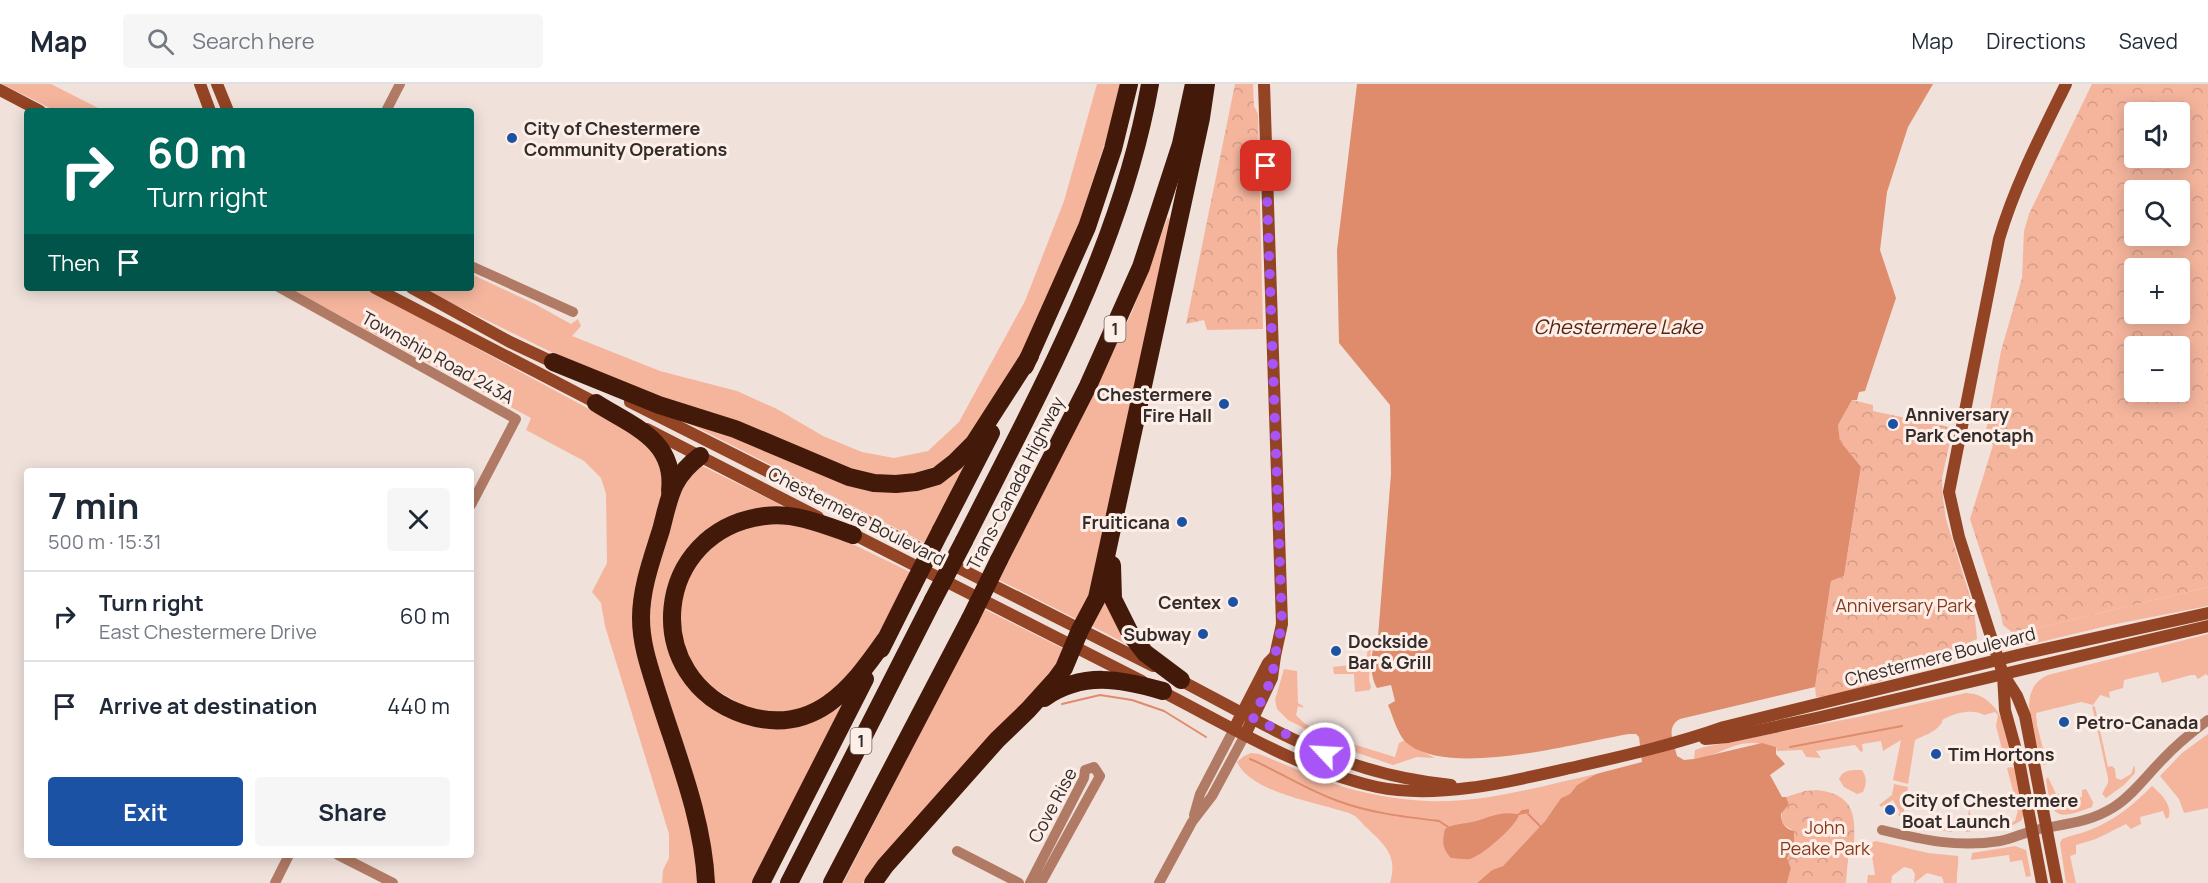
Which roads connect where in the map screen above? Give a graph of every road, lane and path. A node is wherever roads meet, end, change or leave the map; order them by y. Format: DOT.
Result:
graph roads {
  1 [pos="200,84"];
  2 [pos="217,84"];
  3 [pos="400,84"];
  4 [pos="1129,84"];
  5 [pos="1150,84"];
  6 [pos="1194,84"];
  7 [pos="1206,84"];
  8 [pos="1264,84"];
  9 [pos="2066,84"];
  10 [pos="0,90"];
  11 [pos="34,108"];
  12 [pos="209,108"];
  13 [pos="227,108"];
  14 [pos="388,108"];
  15 [pos="474,267"];
  16 [pos="285,291"];
  17 [pos="382,291"];
  18 [pos="417,291"];
  19 [pos="573,312"];
  20 [pos="1030,356"];
  21 [pos="553,363"];
  22 [pos="596,403"];
  23 [pos="700,456"];
  24 [pos="474,499"];
  25 [pos="668,504"];
  26 [pos="892,534"];
  27 [pos="853,535"];
  28 [pos="1111,536"];
  29 [pos="2208,613"];
  30 [pos="2208,626"];
  31 [pos="1077,638"];
  32 [pos="885,640"];
  33 [pos="1998,660"];
  34 [pos="2003,674"];
  35 [pos="1181,680"];
  36 [pos="1162,691"];
  37 [pos="1028,710"];
  38 [pos="1248,716"];
  39 [pos="2208,720"];
  40 [pos="1240,732"];
  41 [pos="1683,742"];
  42 [pos="1465,787"];
  43 [pos="2048,828"];
  44 [pos="1882,830"];
  45 [pos="2033,831"];
  46 [pos="957,851"];
  47 [pos="288,858"];
  48 [pos="344,858"];
  49 [pos="275,883"];
  50 [pos="393,883"];
  51 [pos="706,883"];
  52 [pos="761,883"];
  53 [pos="789,883"];
  54 [pos="832,883"];
  55 [pos="873,883"];
  56 [pos="1019,883"];
  57 [pos="1030,883"];
  58 [pos="1041,883"];
  59 [pos="1159,883"];
  60 [pos="2042,883"];
  61 [pos="2057,883"];
  1 -- 12 [label="main road"];
  2 -- 13 [label="main road"];
  3 -- 14 [label="street"];
  4 -- 20 [label="highway"];
  5 -- 53 [label="highway, Trans-Canada Highway / 1, bridge"];
  6 -- 54 [label="highway, Trans-Canada Highway / 1, bridge"];
  7 -- 28 [label="highway"];
  8 -- 38 [label="main road"];
  9 -- 33 [label="main road"];
  10 -- 11 [label="main road"];
  15 -- 19 [label="street"];
  16 -- 24 [label="street, Township Road 243A"];
  17 -- 22 [label="main road, Chestermere Boulevard"];
  18 -- 21 [label="main road, Chestermere Boulevard"];
  20 -- 21 [label="highway"];
  20 -- 32 [label="highway, bridge"];
  21 -- 26 [label="main road, Chestermere Boulevard"];
  22 -- 23 [label="main road, Chestermere Boulevard"];
  22 -- 25 [label="highway"];
  23 -- 25 [label="highway"];
  23 -- 26 [label="main road"];
  23 -- 27 [label="main road, Chestermere Boulevard"];
  25 -- 51 [label="highway"];
  26 -- 31 [label="main road, Chestermere Boulevard"];
  27 -- 31 [label="main road, Chestermere Boulevard"];
  27 -- 32 [label="highway"];
  28 -- 31 [label="highway"];
  28 -- 35 [label="highway"];
  29 -- 33 [label="main road, Chestermere Boulevard"];
  30 -- 34 [label="main road, Chestermere Boulevard"];
  31 -- 35 [label="main road, Chestermere Boulevard"];
  31 -- 36 [label="main road, Chestermere Boulevard"];
  31 -- 37 [label="highway"];
  32 -- 52 [label="highway"];
  33 -- 34 [label="main road"];
  33 -- 41 [label="main road, Chestermere Boulevard"];
  34 -- 41 [label="main road, Chestermere Boulevard"];
  34 -- 43 [label="main road"];
  34 -- 45 [label="main road"];
  35 -- 38 [label="main road, Chestermere Boulevard"];
  36 -- 37 [label="highway"];
  36 -- 40 [label="main road, Chestermere Boulevard"];
  37 -- 55 [label="highway"];
  38 -- 40 [label="main road"];
  38 -- 42 [label="main road, Chestermere Boulevard"];
  39 -- 43 [label="street"];
  40 -- 42 [label="main road, Chestermere Boulevard"];
  40 -- 59 [label="street"];
  41 -- 42 [label="main road, Chestermere Boulevard"];
  43 -- 45 [label="street"];
  43 -- 61 [label="main road"];
  44 -- 45 [label="street"];
  45 -- 60 [label="main road"];
  46 -- 56 [label="street"];
  47 -- 49 [label="street"];
  48 -- 50 [label="street"];
  57 -- 58 [label="street, Cove Rise"];
}
